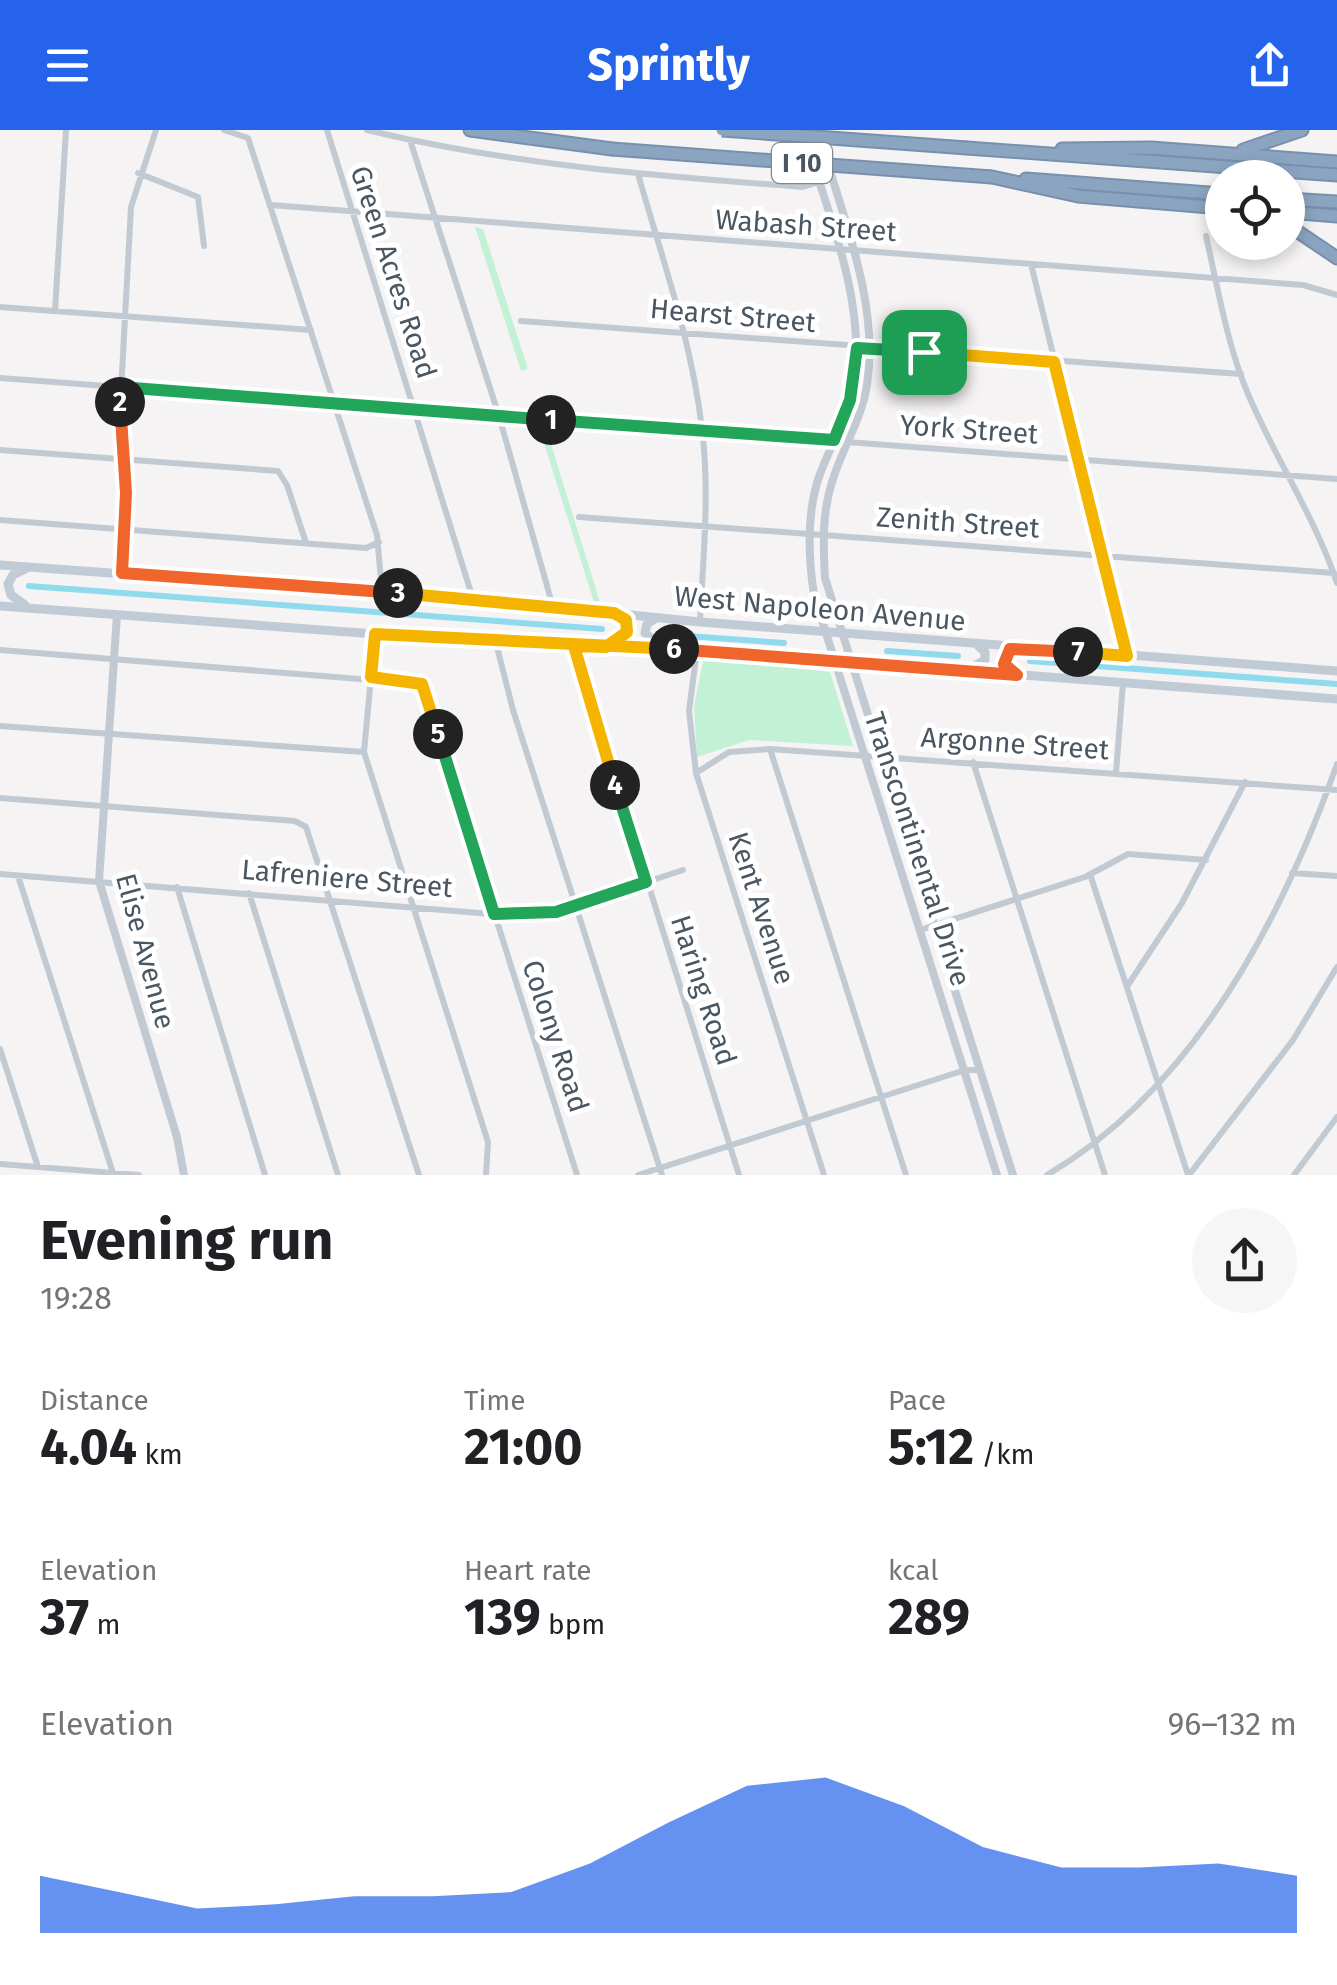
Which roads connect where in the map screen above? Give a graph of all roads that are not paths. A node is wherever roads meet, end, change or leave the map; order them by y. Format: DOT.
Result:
graph roads {
  1 [pos="66,130"];
  2 [pos="156,130"];
  3 [pos="224,130"];
  4 [pos="327,130"];
  5 [pos="367,130"];
  6 [pos="470,130"];
  7 [pos="722,130"];
  8 [pos="802,130"];
  9 [pos="818,130"];
  10 [pos="1302,130"];
  11 [pos="410,140"];
  12 [pos="1189,150"];
  13 [pos="1024,152"];
  14 [pos="1337,162"];
  15 [pos="138,173"];
  16 [pos="638,174"];
  17 [pos="1337,175"];
  18 [pos="992,176"];
  19 [pos="831,178"];
  20 [pos="818,182"];
  21 [pos="1205,193"];
  22 [pos="1305,200"];
  23 [pos="1337,202"];
  24 [pos="271,206"];
  25 [pos="1205,207"];
  26 [pos="352,213"];
  27 [pos="1305,213"];
  28 [pos="1337,216"];
  29 [pos="435,220"];
  30 [pos="656,236"];
  31 [pos="1305,236"];
  32 [pos="204,246"];
  33 [pos="838,250"];
  34 [pos="852,251"];
  35 [pos="1337,258"];
  36 [pos="1211,260"];
  37 [pos="1031,264"];
  38 [pos="1215,278"];
  39 [pos="1337,295"];
  40 [pos="0,307"];
  41 [pos="55,312"];
  42 [pos="124,317"];
  43 [pos="521,321"];
  44 [pos="311,330"];
  45 [pos="683,334"];
  46 [pos="857,348"];
  47 [pos="871,348"];
  48 [pos="1054,362"];
  49 [pos="1241,374"];
  50 [pos="0,378"];
  51 [pos="120,387"];
  52 [pos="335,403"];
  53 [pos="415,409"];
  54 [pos="499,416"];
  55 [pos="702,432"];
  56 [pos="834,440"];
  57 [pos="848,442"];
  58 [pos="0,450"];
  59 [pos="122,459"];
  60 [pos="1081,460"];
  61 [pos="1288,476"];
  62 [pos="1337,480"];
  63 [pos="579,517"];
  64 [pos="0,520"];
  65 [pos="705,526"];
  66 [pos="125,530"];
  67 [pos="809,534"];
  68 [pos="823,535"];
  69 [pos="379,542"];
  70 [pos="306,543"];
  71 [pos="1104,556"];
  72 [pos="0,565"];
  73 [pos="29,567"];
  74 [pos="122,573"];
  75 [pos="1334,573"];
  76 [pos="1337,584"];
  77 [pos="382,592"];
  78 [pos="472,599"];
  79 [pos="0,606"];
  80 [pos="554,607"];
  81 [pos="33,609"];
  82 [pos="614,613"];
  83 [pos="117,615"];
  84 [pos="656,618"];
  85 [pos="700,622"];
  86 [pos="825,632"];
  87 [pos="840,633"];
  88 [pos="375,634"];
  89 [pos="496,643"];
  90 [pos="975,644"];
  91 [pos="574,646"];
  92 [pos="606,647"];
  93 [pos="1019,647"];
  94 [pos="664,649"];
  95 [pos="0,650"];
  96 [pos="698,650"];
  97 [pos="1127,656"];
  98 [pos="115,659"];
  99 [pos="834,661"];
  100 [pos="849,662"];
  101 [pos="962,671"];
  102 [pos="1337,671"];
  103 [pos="1017,675"];
  104 [pos="371,677"];
  105 [pos="1123,683"];
  106 [pos="1337,699"];
  107 [pos="0,726"];
  108 [pos="109,732"];
  109 [pos="770,749"];
  110 [pos="364,752"];
  111 [pos="863,754"];
  112 [pos="878,755"];
  113 [pos="972,762"];
  114 [pos="1337,764"];
  115 [pos="696,773"];
  116 [pos="1116,773"];
  117 [pos="1245,782"];
  118 [pos="1333,789"];
  119 [pos="0,798"];
  120 [pos="103,806"];
  121 [pos="1206,860"];
  122 [pos="683,870"];
  123 [pos="1292,873"];
  124 [pos="0,874"];
  125 [pos="1090,874"];
  126 [pos="18,876"];
  127 [pos="1337,876"];
  128 [pos="99,882"];
  129 [pos="646,882"];
  130 [pos="176,888"];
  131 [pos="249,892"];
  132 [pos="330,898"];
  133 [pos="1016,900"];
  134 [pos="578,904"];
  135 [pos="412,905"];
  136 [pos="494,914"];
  137 [pos="934,926"];
  138 [pos="920,930"];
  139 [pos="1337,967"];
  140 [pos="1127,986"];
  141 [pos="0,1050"];
  142 [pos="965,1070"];
  143 [pos="979,1070"];
  144 [pos="1158,1082"];
  145 [pos="882,1098"];
  146 [pos="1335,1119"];
  147 [pos="806,1122"];
  148 [pos="1337,1130"];
  149 [pos="1094,1143"];
  150 [pos="730,1146"];
  151 [pos="1007,1157"];
  152 [pos="993,1161"];
  153 [pos="0,1164"];
  154 [pos="38,1167"];
  155 [pos="661,1172"];
  156 [pos="114,1173"];
  157 [pos="139,1175"];
  158 [pos="184,1175"];
  159 [pos="265,1175"];
  160 [pos="338,1175"];
  161 [pos="418,1175"];
  162 [pos="486,1175"];
  163 [pos="577,1175"];
  164 [pos="638,1175"];
  165 [pos="739,1175"];
  166 [pos="824,1175"];
  167 [pos="906,1175"];
  168 [pos="998,1175"];
  169 [pos="1012,1175"];
  170 [pos="1047,1175"];
  171 [pos="1104,1175"];
  172 [pos="1188,1175"];
  173 [pos="1294,1175"];
  1 -- 41 [label="street"];
  2 -- 15 [label="street"];
  3 -- 24 [label="street"];
  4 -- 26 [label="street, Green Acres Road"];
  5 -- 11 [label="street"];
  6 -- 18 [label="highway, I 10, bridge"];
  7 -- 13 [label="highway, I 10, bridge"];
  8 -- 20 [label="street, Transcontinental Drive"];
  9 -- 19 [label="street, Transcontinental Drive"];
  10 -- 12 [label="highway"];
  11 -- 16 [label="street"];
  11 -- 29 [label="street"];
  12 -- 13 [label="highway"];
  12 -- 14 [label="highway"];
  13 -- 17 [label="highway, I 10"];
  15 -- 32 [label="street"];
  15 -- 42 [label="street"];
  16 -- 20 [label="street"];
  16 -- 30 [label="street"];
  18 -- 21 [label="highway, I 10"];
  18 -- 25 [label="highway"];
  19 -- 20 [label="street"];
  19 -- 34 [label="street, Transcontinental Drive"];
  20 -- 33 [label="street, Transcontinental Drive"];
  22 -- 23 [label="highway"];
  24 -- 26 [label="street, Wabash Street"];
  24 -- 44 [label="street"];
  26 -- 29 [label="street, Wabash Street"];
  26 -- 53 [label="street, Green Acres Road"];
  27 -- 28 [label="highway"];
  29 -- 30 [label="street, Wabash Street"];
  29 -- 54 [label="street"];
  30 -- 33 [label="street, Wabash Street"];
  30 -- 45 [label="street"];
  31 -- 35 [label="highway"];
  33 -- 34 [label="street, Wabash Street"];
  33 -- 46 [label="street, Transcontinental Drive"];
  34 -- 37 [label="street, Wabash Street"];
  34 -- 47 [label="street, Transcontinental Drive"];
  36 -- 38 [label="street"];
  37 -- 38 [label="street, Wabash Street"];
  37 -- 48 [label="street"];
  38 -- 39 [label="street, Wabash Street"];
  38 -- 49 [label="street"];
  40 -- 41 [label="street"];
  41 -- 42 [label="street"];
  42 -- 44 [label="street"];
  42 -- 51 [label="street"];
  43 -- 45 [label="street, Hearst Street"];
  44 -- 52 [label="street"];
  45 -- 46 [label="street, Hearst Street"];
  45 -- 55 [label="street"];
  46 -- 47 [label="street, Hearst Street"];
  46 -- 56 [label="street, Transcontinental Drive"];
  47 -- 48 [label="street, Hearst Street"];
  47 -- 57 [label="street, Transcontinental Drive"];
  48 -- 49 [label="street, Hearst Street"];
  48 -- 60 [label="street"];
  49 -- 61 [label="street"];
  50 -- 51 [label="street, York Street"];
  51 -- 52 [label="street, York Street"];
  51 -- 59 [label="street"];
  52 -- 53 [label="street, York Street"];
  52 -- 69 [label="street"];
  53 -- 54 [label="street, York Street"];
  53 -- 78 [label="street, Green Acres Road"];
  54 -- 55 [label="street, York Street"];
  54 -- 80 [label="street"];
  55 -- 56 [label="street, York Street"];
  55 -- 65 [label="street"];
  56 -- 57 [label="street, York Street"];
  56 -- 67 [label="street, Transcontinental Drive"];
  57 -- 60 [label="street, York Street"];
  57 -- 68 [label="street, Transcontinental Drive"];
  58 -- 59 [label="street"];
  59 -- 66 [label="street"];
  59 -- 70 [label="street"];
  60 -- 61 [label="street, York Street"];
  60 -- 71 [label="street"];
  61 -- 62 [label="street, York Street"];
  61 -- 75 [label="street"];
  63 -- 65 [label="street, Zenith Street"];
  64 -- 66 [label="street"];
  65 -- 67 [label="street, Zenith Street"];
  65 -- 85 [label="street"];
  66 -- 70 [label="street"];
  66 -- 74 [label="street"];
  67 -- 68 [label="street, Zenith Street"];
  67 -- 86 [label="street, Transcontinental Drive"];
  68 -- 71 [label="street, Zenith Street"];
  68 -- 87 [label="street, Transcontinental Drive"];
  69 -- 70 [label="street"];
  69 -- 77 [label="street"];
  71 -- 75 [label="street, Zenith Street"];
  71 -- 97 [label="street"];
  72 -- 73 [label="main road, West Napoleon Avenue"];
  73 -- 74 [label="main road, West Napoleon Avenue"];
  73 -- 81 [label="main road"];
  74 -- 77 [label="main road, West Napoleon Avenue"];
  75 -- 76 [label="street"];
  77 -- 78 [label="main road, West Napoleon Avenue"];
  78 -- 80 [label="main road, West Napoleon Avenue"];
  79 -- 81 [label="main road, West Napoleon Avenue"];
  80 -- 82 [label="main road, West Napoleon Avenue"];
  81 -- 83 [label="main road, West Napoleon Avenue"];
  82 -- 84 [label="main road, West Napoleon Avenue"];
  82 -- 92 [label="main road"];
  83 -- 88 [label="main road, West Napoleon Avenue"];
  83 -- 98 [label="street, Elise Avenue"];
  84 -- 85 [label="main road, West Napoleon Avenue"];
  84 -- 94 [label="main road"];
  85 -- 86 [label="main road, West Napoleon Avenue"];
  86 -- 87 [label="main road, West Napoleon Avenue"];
  86 -- 99 [label="street, Transcontinental Drive"];
  87 -- 90 [label="main road, West Napoleon Avenue"];
  87 -- 100 [label="street, Transcontinental Drive"];
  88 -- 89 [label="main road, West Napoleon Avenue"];
  88 -- 104 [label="street"];
  89 -- 91 [label="main road, West Napoleon Avenue"];
  89 -- 134 [label="street"];
  90 -- 93 [label="main road, West Napoleon Avenue"];
  90 -- 101 [label="main road"];
  91 -- 92 [label="main road, West Napoleon Avenue"];
  91 -- 129 [label="street, Haring Road"];
  92 -- 94 [label="main road, West Napoleon Avenue"];
  93 -- 97 [label="main road, West Napoleon Avenue"];
  93 -- 103 [label="main road"];
  94 -- 96 [label="main road, West Napoleon Avenue"];
  95 -- 98 [label="street"];
  96 -- 99 [label="main road, West Napoleon Avenue"];
  96 -- 115 [label="street, Kent Avenue"];
  97 -- 102 [label="main road, West Napoleon Avenue"];
  98 -- 104 [label="street"];
  98 -- 108 [label="street, Elise Avenue"];
  99 -- 100 [label="main road, West Napoleon Avenue"];
  99 -- 111 [label="street, Transcontinental Drive"];
  100 -- 101 [label="main road, West Napoleon Avenue"];
  100 -- 112 [label="street, Transcontinental Drive"];
  101 -- 103 [label="main road, West Napoleon Avenue"];
  103 -- 105 [label="main road, West Napoleon Avenue"];
  104 -- 110 [label="street"];
  104 -- 136 [label="street, Colony Road"];
  105 -- 106 [label="main road, West Napoleon Avenue"];
  105 -- 116 [label="street"];
  107 -- 108 [label="street"];
  108 -- 110 [label="street"];
  108 -- 120 [label="street, Elise Avenue"];
  109 -- 111 [label="street, Argonne Street"];
  109 -- 115 [label="street, Argonne Street"];
  109 -- 145 [label="street"];
  110 -- 135 [label="street"];
  111 -- 112 [label="street, Argonne Street"];
  111 -- 138 [label="street, Transcontinental Drive"];
  112 -- 113 [label="street, Argonne Street"];
  112 -- 137 [label="street, Transcontinental Drive"];
  113 -- 116 [label="street, Argonne Street"];
  113 -- 133 [label="street"];
  114 -- 118 [label="street"];
  115 -- 147 [label="street, Kent Avenue"];
  116 -- 117 [label="street, Argonne Street"];
  117 -- 118 [label="street, Argonne Street"];
  117 -- 121 [label="street"];
  118 -- 123 [label="street"];
  119 -- 120 [label="street"];
  120 -- 128 [label="street, Elise Avenue"];
  120 -- 132 [label="street"];
  121 -- 125 [label="street"];
  121 -- 140 [label="street"];
  122 -- 129 [label="street, Lafreniere Street"];
  123 -- 127 [label="street"];
  123 -- 144 [label="street"];
  124 -- 126 [label="street, Lafreniere Street"];
  125 -- 133 [label="street"];
  125 -- 140 [label="street"];
  126 -- 128 [label="street, Lafreniere Street"];
  126 -- 156 [label="street"];
  128 -- 130 [label="street, Lafreniere Street"];
  128 -- 158 [label="street, Elise Avenue"];
  129 -- 134 [label="street, Lafreniere Street"];
  129 -- 150 [label="street, Haring Road"];
  130 -- 131 [label="street, Lafreniere Street"];
  130 -- 159 [label="street"];
  131 -- 132 [label="street, Lafreniere Street"];
  131 -- 160 [label="street"];
  132 -- 135 [label="street, Lafreniere Street"];
  132 -- 161 [label="street"];
  133 -- 137 [label="street"];
  133 -- 149 [label="street"];
  134 -- 136 [label="street, Lafreniere Street"];
  134 -- 155 [label="street"];
  135 -- 136 [label="street, Lafreniere Street"];
  135 -- 162 [label="street"];
  136 -- 163 [label="street, Colony Road"];
  137 -- 138 [label="street"];
  137 -- 143 [label="street, Transcontinental Drive"];
  138 -- 142 [label="street, Transcontinental Drive"];
  139 -- 172 [label="street"];
  140 -- 144 [label="street"];
  141 -- 154 [label="street"];
  142 -- 143 [label="street"];
  142 -- 145 [label="street"];
  142 -- 152 [label="street, Transcontinental Drive"];
  143 -- 151 [label="street, Transcontinental Drive"];
  144 -- 149 [label="street"];
  144 -- 172 [label="street"];
  145 -- 147 [label="street"];
  145 -- 167 [label="street"];
  146 -- 148 [label="street"];
  146 -- 173 [label="street"];
  147 -- 150 [label="street"];
  147 -- 166 [label="street, Kent Avenue"];
  149 -- 170 [label="street"];
  149 -- 171 [label="street"];
  150 -- 155 [label="street"];
  150 -- 165 [label="street, Haring Road"];
  151 -- 152 [label="street"];
  151 -- 169 [label="street, Transcontinental Drive"];
  152 -- 168 [label="street, Transcontinental Drive"];
  153 -- 154 [label="street"];
  154 -- 156 [label="street"];
  155 -- 164 [label="street"];
  156 -- 157 [label="street"];
}
